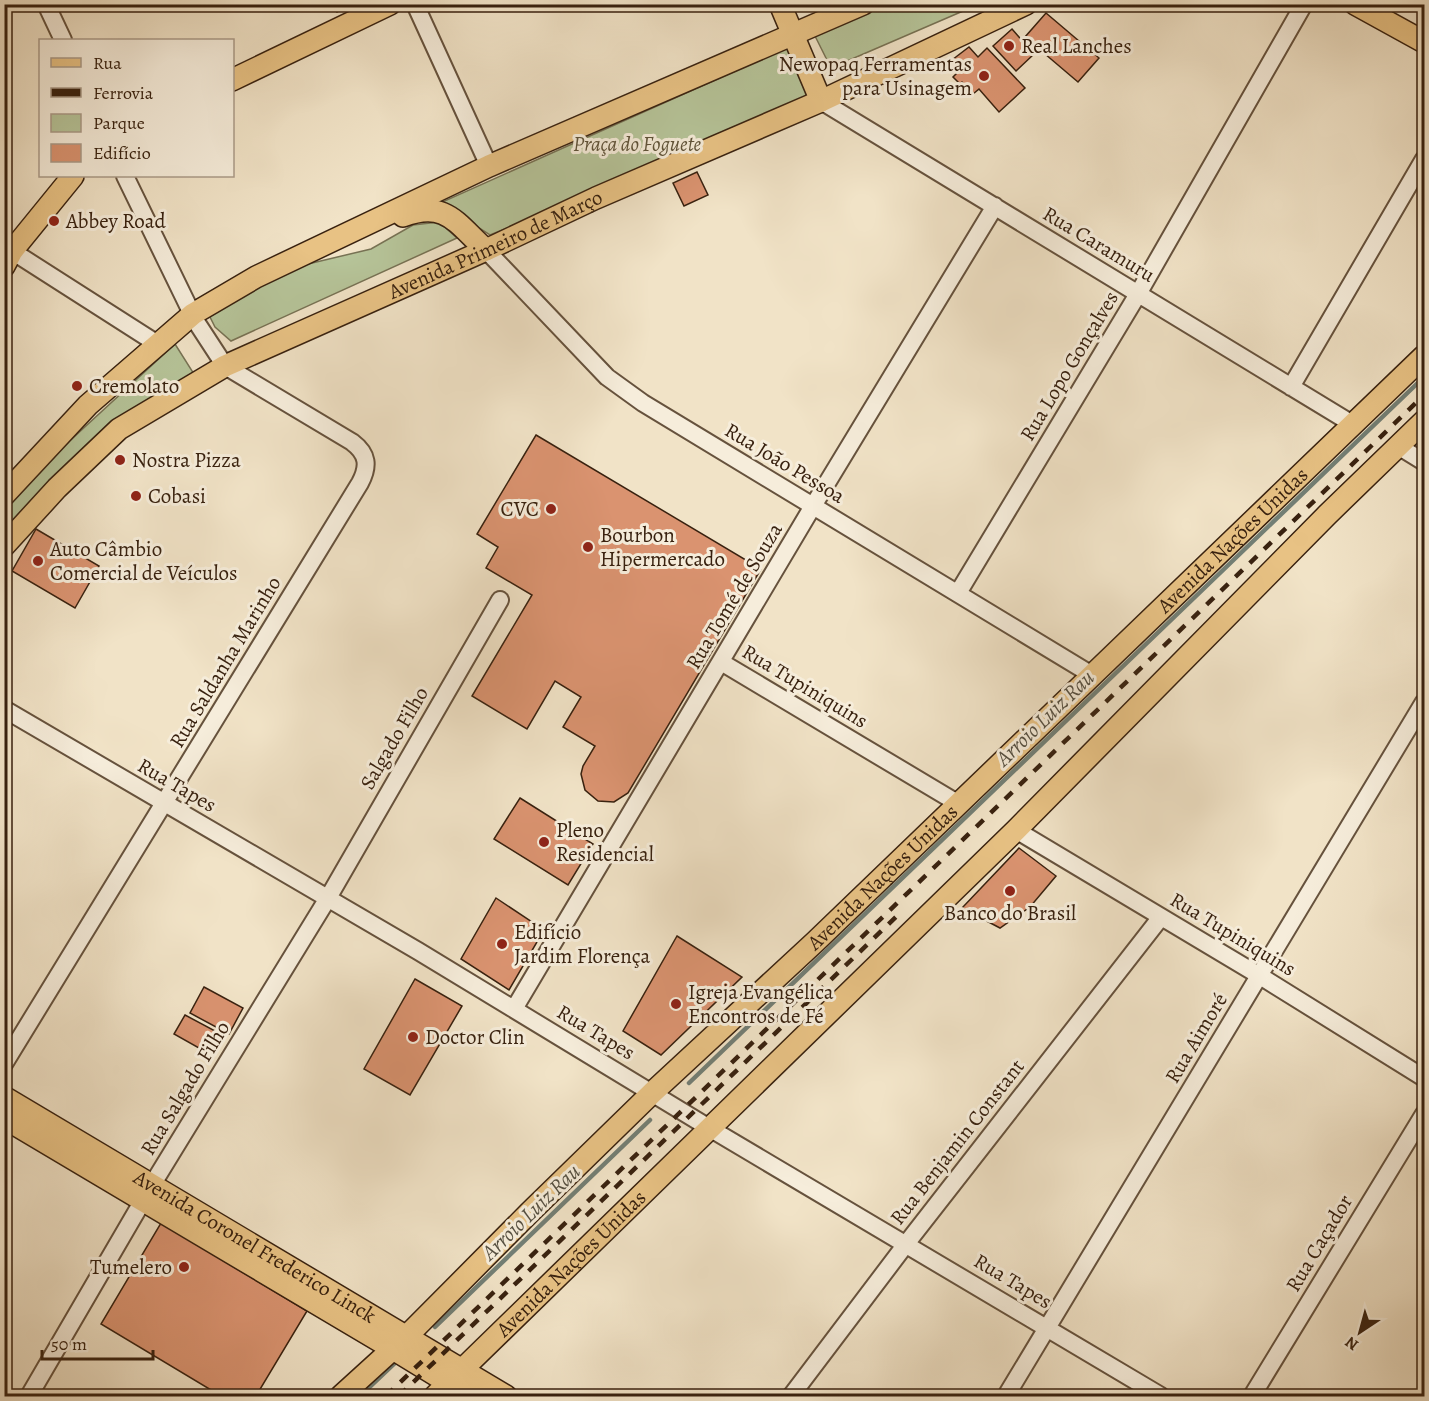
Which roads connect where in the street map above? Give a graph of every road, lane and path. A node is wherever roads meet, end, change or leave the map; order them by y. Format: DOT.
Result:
graph roads {
  1 [pos="46,4"];
  2 [pos="390,4"];
  3 [pos="415,4"];
  4 [pos="780,4"];
  5 [pos="863,4"];
  6 [pos="1026,4"];
  7 [pos="1304,4"];
  8 [pos="1355,4"];
  9 [pos="793,34"];
  10 [pos="63,39"];
  11 [pos="1425,42"];
  12 [pos="234,79"];
  13 [pos="821,101"];
  14 [pos="1425,159"];
  15 [pos="489,166"];
  16 [pos="72,177"];
  17 [pos="125,177"];
  18 [pos="995,206"];
  19 [pos="330,241"];
  20 [pos="486,250"];
  21 [pos="8,259"];
  22 [pos="1138,294"];
  23 [pos="193,314"];
  24 [pos="159,345"];
  25 [pos="1425,356"];
  26 [pos="225,366"];
  27 [pos="1291,387"];
  28 [pos="1425,421"];
  29 [pos="1354,425"];
  30 [pos="1398,446"];
  31 [pos="1425,462"];
  32 [pos="4,495"];
  33 [pos="813,506"];
  34 [pos="4,546"];
  35 [pos="958,593"];
  36 [pos="500,600"];
  37 [pos="721,662"];
  38 [pos="1092,675"];
  39 [pos="1425,702"];
  40 [pos="4,709"];
  41 [pos="165,804"];
  42 [pos="958,804"];
  43 [pos="1016,830"];
  44 [pos="328,897"];
  45 [pos="1161,917"];
  46 [pos="1260,975"];
  47 [pos="514,1010"];
  48 [pos="4,1064"];
  49 [pos="1425,1078"];
  50 [pos="653,1092"];
  51 [pos="4,1097"];
  52 [pos="1425,1114"];
  53 [pos="4,1118"];
  54 [pos="711,1129"];
  55 [pos="148,1192"];
  56 [pos="906,1244"];
  57 [pos="1047,1328"];
  58 [pos="400,1342"];
  59 [pos="449,1384"];
  60 [pos="29,1396"];
  61 [pos="341,1396"];
  62 [pos="470,1396"];
  63 [pos="506,1396"];
  64 [pos="791,1396"];
  65 [pos="1006,1396"];
  66 [pos="1161,1396"];
  67 [pos="1252,1396"];
  1 -- 10 [label="street"];
  2 -- 12 [label="main road"];
  3 -- 15 [label="street"];
  4 -- 9 [label="main road"];
  5 -- 9 [label="main road"];
  6 -- 13 [label="main road, Avenida Primeiro de Março"];
  7 -- 22 [label="street, Rua Lopo Gonçalves"];
  8 -- 11 [label="main road"];
  9 -- 13 [label="main road"];
  9 -- 15 [label="main road"];
  13 -- 18 [label="street, Rua Caramuru"];
  13 -- 20 [label="main road, Avenida Primeiro de Março"];
  14 -- 27 [label="street"];
  15 -- 19 [label="main road"];
  16 -- 21 [label="main road"];
  17 -- 23 [label="street"];
  18 -- 22 [label="street, Rua Caramuru"];
  18 -- 33 [label="street, Rua Tomé de Souza"];
  19 -- 20 [label="main road"];
  19 -- 23 [label="main road"];
  20 -- 26 [label="main road, Avenida Primeiro de Março"];
  20 -- 33 [label="street, Rua João Pessoa"];
  21 -- 24 [label="street"];
  22 -- 27 [label="street, Rua Caramuru"];
  22 -- 35 [label="street, Rua Lopo Gonçalves"];
  23 -- 24 [label="main road"];
  23 -- 26 [label="street"];
  24 -- 32 [label="main road"];
  25 -- 29 [label="main road, Avenida Nações Unidas"];
  26 -- 34 [label="main road, Avenida Primeiro de Março"];
  26 -- 41 [label="street, Rua Saldanha Marinho"];
  27 -- 29 [label="street, Rua Caramuru"];
  28 -- 30 [label="main road, Avenida Nações Unidas"];
  29 -- 38 [label="main road, Avenida Nações Unidas"];
  30 -- 31 [label="street"];
  30 -- 43 [label="main road, Avenida Nações Unidas"];
  33 -- 35 [label="street, Rua João Pessoa"];
  33 -- 37 [label="street, Rua Tomé de Souza"];
  35 -- 38 [label="street, Rua João Pessoa"];
  36 -- 44 [label="street, Salgado Filho"];
  37 -- 42 [label="street, Rua Tupiniquins"];
  37 -- 47 [label="street, Rua Tomé de Souza"];
  38 -- 42 [label="main road, Avenida Nações Unidas"];
  39 -- 46 [label="street, Rua Aimoré"];
  40 -- 41 [label="street, Rua Tapes"];
  41 -- 44 [label="street, Rua Tapes"];
  41 -- 48 [label="street, Rua Saldanha Marinho"];
  42 -- 50 [label="main road, Avenida Nações Unidas"];
  43 -- 45 [label="street, Rua Tupiniquins"];
  43 -- 54 [label="main road, Avenida Nações Unidas"];
  44 -- 47 [label="street, Rua Tapes"];
  44 -- 55 [label="street, Rua Salgado Filho"];
  45 -- 46 [label="street, Rua Tupiniquins"];
  45 -- 56 [label="street, Rua Benjamin Constant"];
  46 -- 49 [label="street, Rua Tupiniquins"];
  46 -- 57 [label="street, Rua Aimoré"];
  47 -- 50 [label="street, Rua Tapes"];
  50 -- 54 [label="street, Rua Tapes"];
  50 -- 58 [label="main road, Avenida Nações Unidas"];
  51 -- 55 [label="main road, Avenida Coronel Frederico Linck"];
  52 -- 67 [label="street, Rua Caçador"];
  53 -- 55 [label="main road, Avenida Coronel Frederico Linck"];
  54 -- 56 [label="street, Rua Tapes"];
  54 -- 59 [label="main road, Avenida Nações Unidas"];
  55 -- 58 [label="main road, Avenida Coronel Frederico Linck"];
  55 -- 60 [label="street, Rua Salgado Filho"];
  56 -- 57 [label="street, Rua Tapes"];
  56 -- 64 [label="street, Rua Benjamin Constant"];
  57 -- 65 [label="street, Rua Aimoré"];
  57 -- 66 [label="street, Rua Tapes"];
  58 -- 59 [label="main road, Avenida Coronel Frederico Linck"];
  58 -- 61 [label="main road, Avenida Nações Unidas"];
  59 -- 62 [label="main road, Avenida Coronel Frederico Linck"];
  59 -- 63 [label="main road, Avenida Coronel Frederico Linck"];
}
